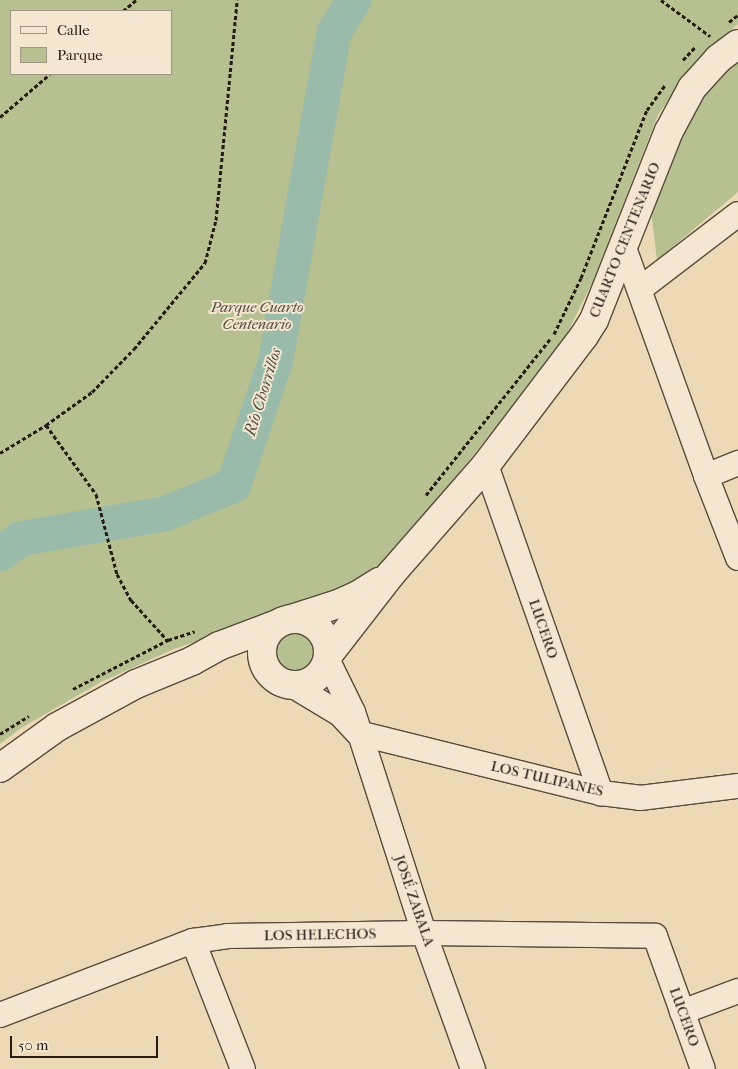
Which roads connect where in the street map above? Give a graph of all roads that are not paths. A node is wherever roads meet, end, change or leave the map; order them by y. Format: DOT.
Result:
graph roads {
  1 [pos="726,33"];
  2 [pos="738,214"];
  3 [pos="623,245"];
  4 [pos="640,289"];
  5 [pos="738,463"];
  6 [pos="486,465"];
  7 [pos="706,476"];
  8 [pos="738,558"];
  9 [pos="391,574"];
  10 [pos="283,622"];
  11 [pos="328,657"];
  12 [pos="185,664"];
  13 [pos="280,679"];
  14 [pos="358,733"];
  15 [pos="0,768"];
  16 [pos="738,786"];
  17 [pos="601,793"];
  18 [pos="424,933"];
  19 [pos="655,936"];
  20 [pos="193,941"];
  21 [pos="738,991"];
  22 [pos="682,1012"];
  23 [pos="0,1015"];
  24 [pos="243,1069"];
  25 [pos="473,1069"];
  26 [pos="703,1069"];
  1 -- 3 [label="main road, CUARTO CENTENARIO"];
  2 -- 4 [label="street"];
  3 -- 4 [label="street"];
  3 -- 6 [label="main road, CUARTO CENTENARIO"];
  4 -- 7 [label="street"];
  5 -- 7 [label="street"];
  6 -- 9 [label="main road, CUARTO CENTENARIO"];
  6 -- 17 [label="street, LUCERO"];
  7 -- 8 [label="street"];
  9 -- 10 [label="main road, CUARTO CENTENARIO"];
  9 -- 11 [label="main road, CUARTO CENTENARIO"];
  10 -- 11 [label="main road"];
  10 -- 12 [label="main road, CUARTO CENTENARIO"];
  10 -- 13 [label="main road"];
  11 -- 13 [label="main road, CUARTO CENTENARIO"];
  11 -- 14 [label="street, JOSÉ ZABALA"];
  12 -- 13 [label="main road, CUARTO CENTENARIO"];
  12 -- 15 [label="main road, CUARTO CENTENARIO"];
  13 -- 14 [label="street, JOSÉ ZABALA"];
  14 -- 17 [label="street, LOS TULIPANES"];
  14 -- 18 [label="street, JOSÉ ZABALA"];
  16 -- 17 [label="street, LOS TULIPANES"];
  18 -- 19 [label="street, LOS HELECHOS"];
  18 -- 20 [label="street, LOS HELECHOS"];
  18 -- 25 [label="street, JOSÉ ZABALA"];
  19 -- 22 [label="street, LUCERO"];
  20 -- 23 [label="street, LOS HELECHOS"];
  20 -- 24 [label="street"];
  21 -- 22 [label="street"];
  22 -- 26 [label="street, LUCERO"];
}
